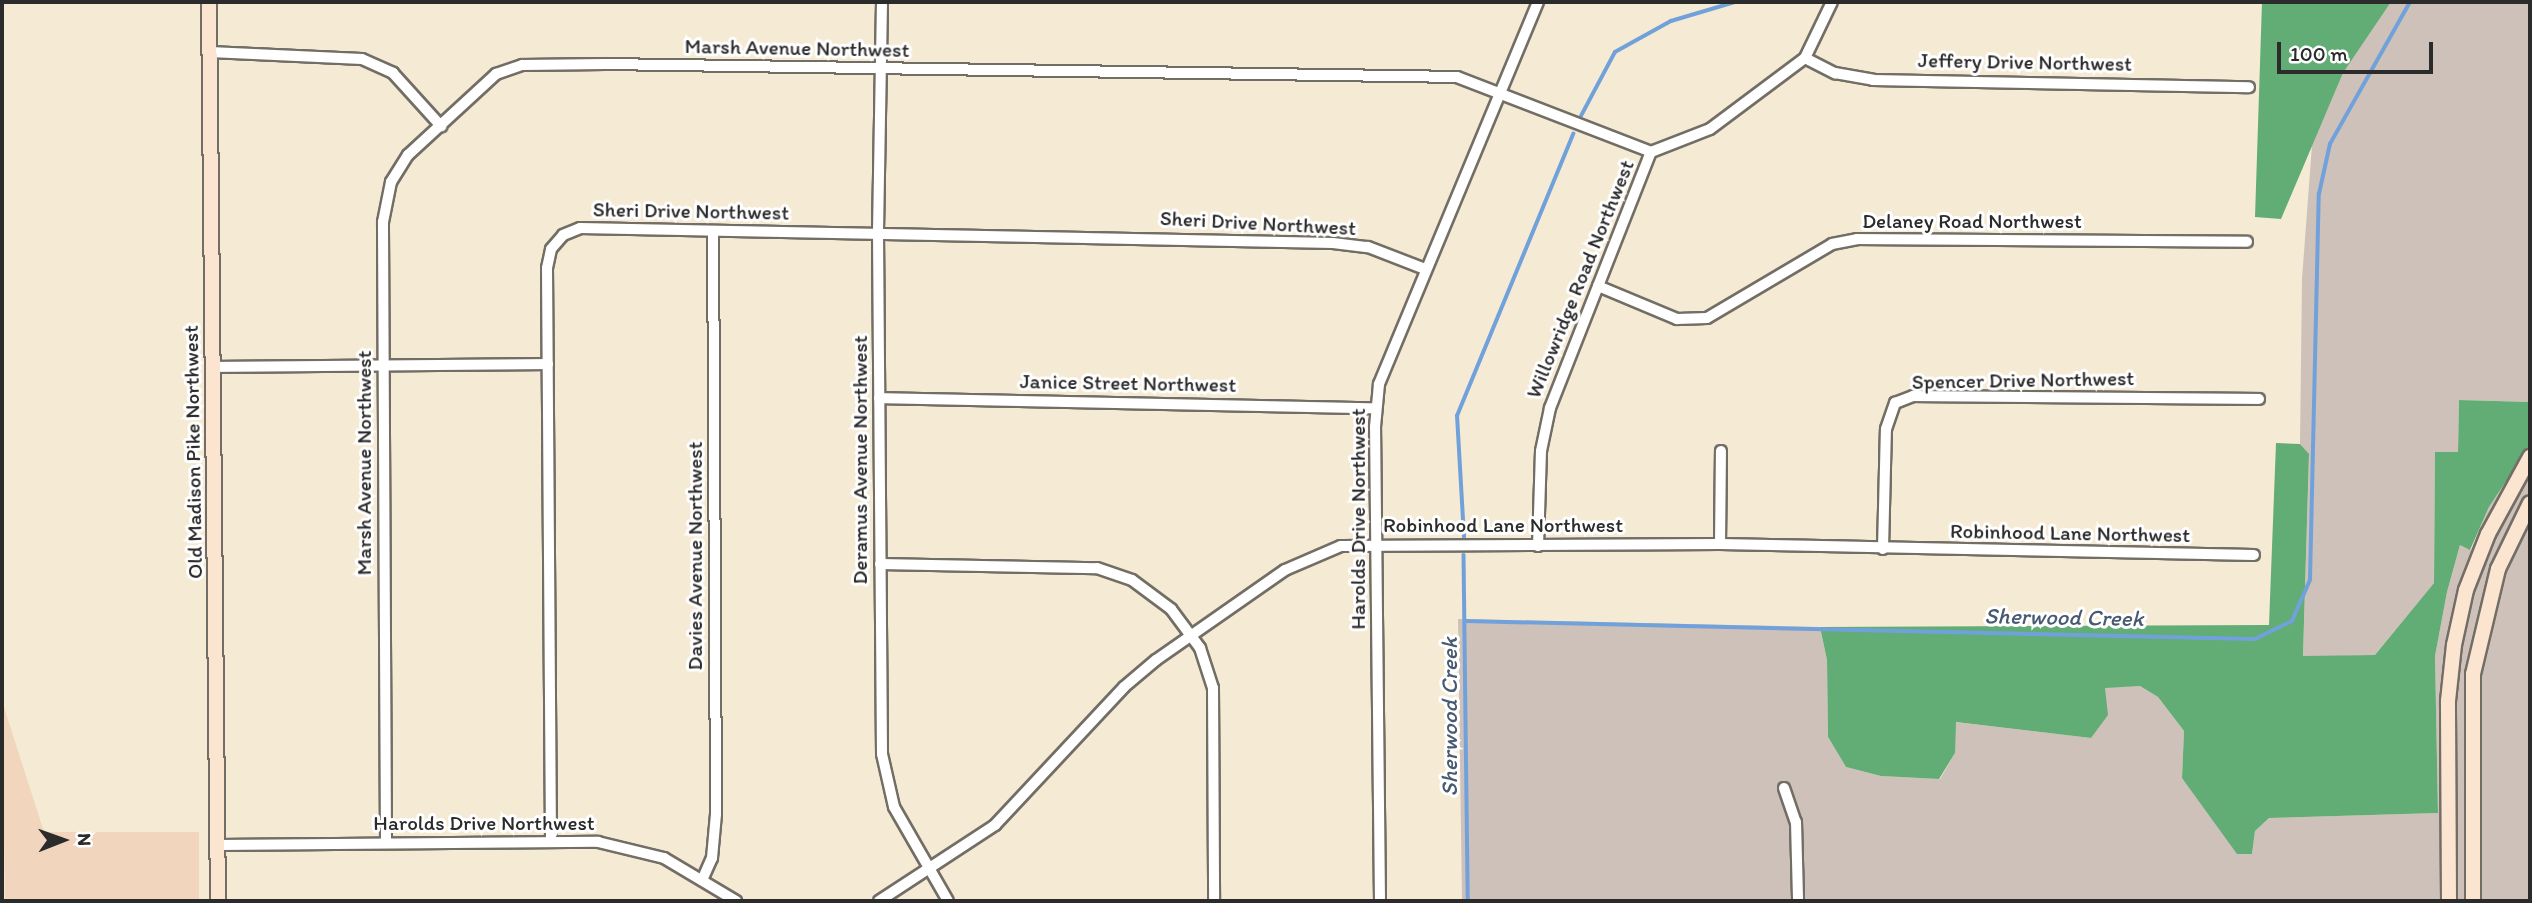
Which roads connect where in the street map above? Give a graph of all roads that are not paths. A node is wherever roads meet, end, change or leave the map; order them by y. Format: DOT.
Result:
graph roads {
  1 [pos="209,2"];
  2 [pos="882,2"];
  3 [pos="1538,2"];
  4 [pos="1832,2"];
  5 [pos="209,52"];
  6 [pos="1805,58"];
  7 [pos="881,69"];
  8 [pos="2249,88"];
  9 [pos="1498,92"];
  10 [pos="441,126"];
  11 [pos="1651,152"];
  12 [pos="713,231"];
  13 [pos="878,233"];
  14 [pos="2247,242"];
  15 [pos="1425,269"];
  16 [pos="1598,286"];
  17 [pos="548,364"];
  18 [pos="383,365"];
  19 [pos="214,367"];
  20 [pos="879,398"];
  21 [pos="2259,399"];
  22 [pos="1376,408"];
  23 [pos="1721,451"];
  24 [pos="2530,457"];
  25 [pos="2530,503"];
  26 [pos="1377,543"];
  27 [pos="1720,544"];
  28 [pos="1538,546"];
  29 [pos="1883,550"];
  30 [pos="2254,555"];
  31 [pos="880,564"];
  32 [pos="1192,635"];
  33 [pos="1784,788"];
  34 [pos="551,841"];
  35 [pos="386,842"];
  36 [pos="218,845"];
  37 [pos="930,870"];
  38 [pos="703,878"];
  39 [pos="218,901"];
  40 [pos="736,901"];
  41 [pos="879,901"];
  42 [pos="948,901"];
  43 [pos="1214,901"];
  44 [pos="1380,901"];
  45 [pos="1798,901"];
  46 [pos="2449,901"];
  47 [pos="2473,901"];
  1 -- 5 [label="main road, Old Madison Pike Northwest"];
  2 -- 7 [label="street, Deramus Avenue Northwest"];
  3 -- 9 [label="street, Harolds Drive Northwest"];
  4 -- 6 [label="street"];
  5 -- 10 [label="street"];
  5 -- 19 [label="main road, Old Madison Pike Northwest"];
  6 -- 8 [label="street, Jeffery Drive Northwest"];
  6 -- 11 [label="street"];
  7 -- 9 [label="street, Marsh Avenue Northwest"];
  7 -- 10 [label="street, Marsh Avenue Northwest"];
  7 -- 13 [label="street, Deramus Avenue Northwest"];
  9 -- 11 [label="street, Marsh Avenue Northwest"];
  9 -- 15 [label="street, Harolds Drive Northwest"];
  10 -- 18 [label="street, Marsh Avenue Northwest"];
  11 -- 16 [label="street, Willowridge Road Northwest"];
  12 -- 13 [label="street, Sheri Drive Northwest"];
  12 -- 17 [label="street, Sheri Drive Northwest"];
  12 -- 38 [label="street, Davies Avenue Northwest"];
  13 -- 15 [label="street, Sheri Drive Northwest"];
  13 -- 20 [label="street, Deramus Avenue Northwest"];
  14 -- 16 [label="street, Delaney Road Northwest"];
  15 -- 22 [label="street, Harolds Drive Northwest"];
  16 -- 28 [label="street, Willowridge Road Northwest"];
  17 -- 18 [label="street"];
  17 -- 34 [label="street, Sheri Drive Northwest"];
  18 -- 19 [label="street"];
  18 -- 35 [label="street, Marsh Avenue Northwest"];
  19 -- 36 [label="main road, Old Madison Pike Northwest"];
  20 -- 22 [label="street, Janice Street Northwest"];
  20 -- 31 [label="street, Deramus Avenue Northwest"];
  21 -- 29 [label="street, Spencer Drive Northwest"];
  22 -- 26 [label="street, Harolds Drive Northwest"];
  23 -- 27 [label="street"];
  24 -- 46 [label="main road"];
  25 -- 47 [label="main road"];
  26 -- 28 [label="street, Robinhood Lane Northwest"];
  26 -- 32 [label="street, Robinhood Lane Northwest"];
  26 -- 44 [label="street, Harolds Drive Northwest"];
  27 -- 28 [label="street, Robinhood Lane Northwest"];
  27 -- 29 [label="street, Robinhood Lane Northwest"];
  29 -- 30 [label="street, Robinhood Lane Northwest"];
  31 -- 32 [label="street"];
  31 -- 37 [label="street, Deramus Avenue Northwest"];
  32 -- 37 [label="street, Robinhood Lane Northwest"];
  32 -- 43 [label="street"];
  33 -- 45 [label="street"];
  34 -- 35 [label="street, Harolds Drive Northwest"];
  34 -- 38 [label="street, Harolds Drive Northwest"];
  35 -- 36 [label="street, Harolds Drive Northwest"];
  36 -- 39 [label="main road, Old Madison Pike Northwest"];
  37 -- 41 [label="street, Robinhood Lane Northwest"];
  37 -- 42 [label="street, Deramus Avenue Northwest"];
  38 -- 40 [label="street, Harolds Drive Northwest"];
}
